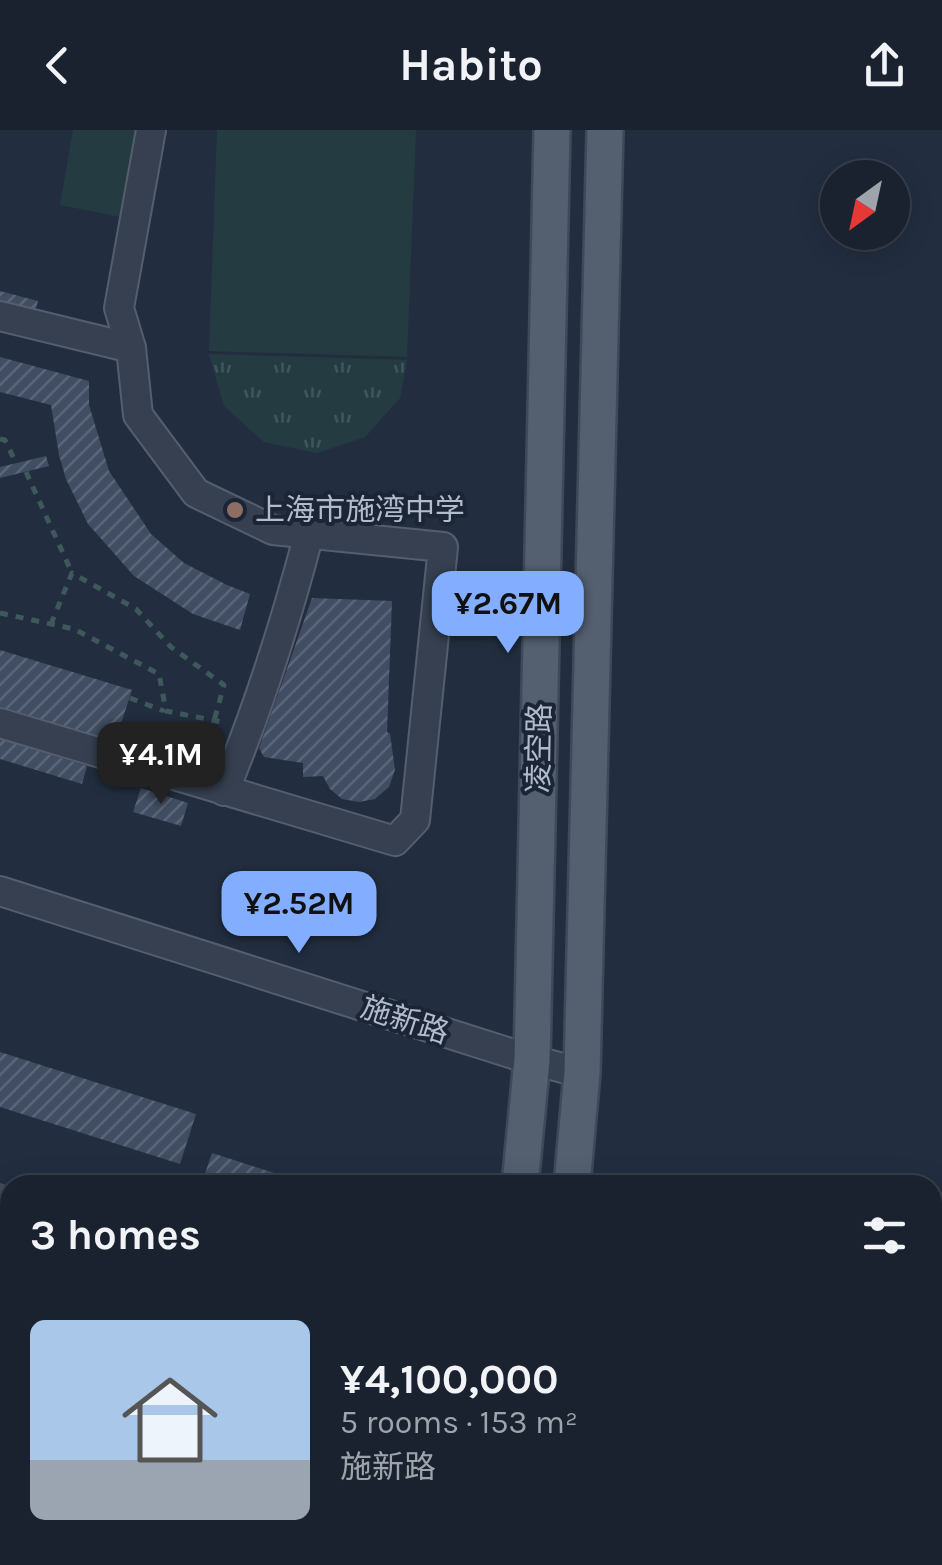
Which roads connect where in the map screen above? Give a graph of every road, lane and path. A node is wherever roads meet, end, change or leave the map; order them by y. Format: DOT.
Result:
graph roads {
  1 [pos="151,130"];
  2 [pos="552,130"];
  3 [pos="606,130"];
  4 [pos="0,316"];
  5 [pos="131,348"];
  6 [pos="0,439"];
  7 [pos="16,464"];
  8 [pos="26,472"];
  9 [pos="309,534"];
  10 [pos="72,573"];
  11 [pos="0,612"];
  12 [pos="51,624"];
  13 [pos="130,698"];
  14 [pos="166,712"];
  15 [pos="214,720"];
  16 [pos="0,723"];
  17 [pos="250,727"];
  18 [pos="224,791"];
  19 [pos="0,891"];
  20 [pos="532,1060"];
  21 [pos="582,1073"];
  22 [pos="521,1175"];
  23 [pos="573,1175"];
  1 -- 5 [label="street"];
  2 -- 20 [label="main road, 凌空路"];
  3 -- 21 [label="main road, 凌空路"];
  4 -- 5 [label="street"];
  5 -- 9 [label="street"];
  6 -- 7 [label="path"];
  8 -- 10 [label="path"];
  9 -- 17 [label="street"];
  9 -- 18 [label="street"];
  10 -- 12 [label="path"];
  10 -- 15 [label="path"];
  11 -- 12 [label="path"];
  12 -- 14 [label="path"];
  13 -- 14 [label="path"];
  14 -- 15 [label="path"];
  15 -- 17 [label="path"];
  16 -- 18 [label="street"];
  17 -- 18 [label="street"];
  19 -- 20 [label="street, 施新路"];
  20 -- 21 [label="street, 施新路"];
  20 -- 22 [label="main road, 凌空路"];
  21 -- 23 [label="main road, 凌空路"];
}
